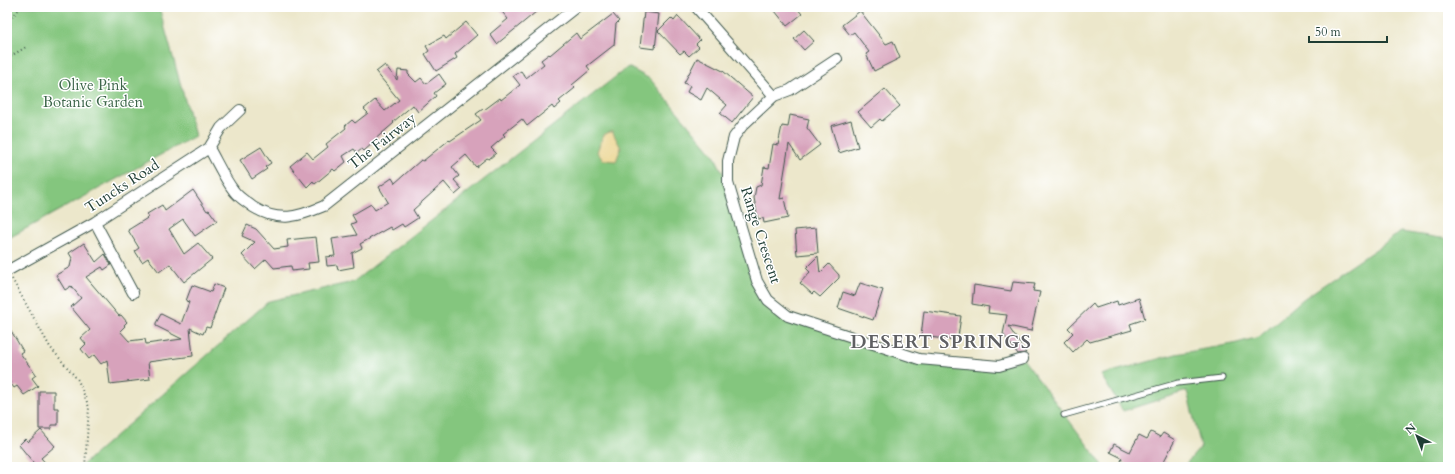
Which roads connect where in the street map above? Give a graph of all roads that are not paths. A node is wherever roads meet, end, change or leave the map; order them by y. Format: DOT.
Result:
graph roads {
  1 [pos="576,7"];
  2 [pos="696,7"];
  3 [pos="837,59"];
  4 [pos="774,96"];
  5 [pos="240,110"];
  6 [pos="209,148"];
  7 [pos="96,222"];
  8 [pos="7,271"];
  9 [pos="134,293"];
  10 [pos="1023,359"];
  11 [pos="1222,378"];
  12 [pos="1064,414"];
  1 -- 6 [label="street, The Fairway"];
  2 -- 4 [label="street"];
  3 -- 4 [label="street, Range Crescent"];
  4 -- 10 [label="street, Range Crescent"];
  5 -- 6 [label="street, Tuncks Road"];
  6 -- 7 [label="street, Tuncks Road"];
  7 -- 8 [label="street, Tuncks Road"];
  7 -- 9 [label="street"];
  11 -- 12 [label="lane"];
}
